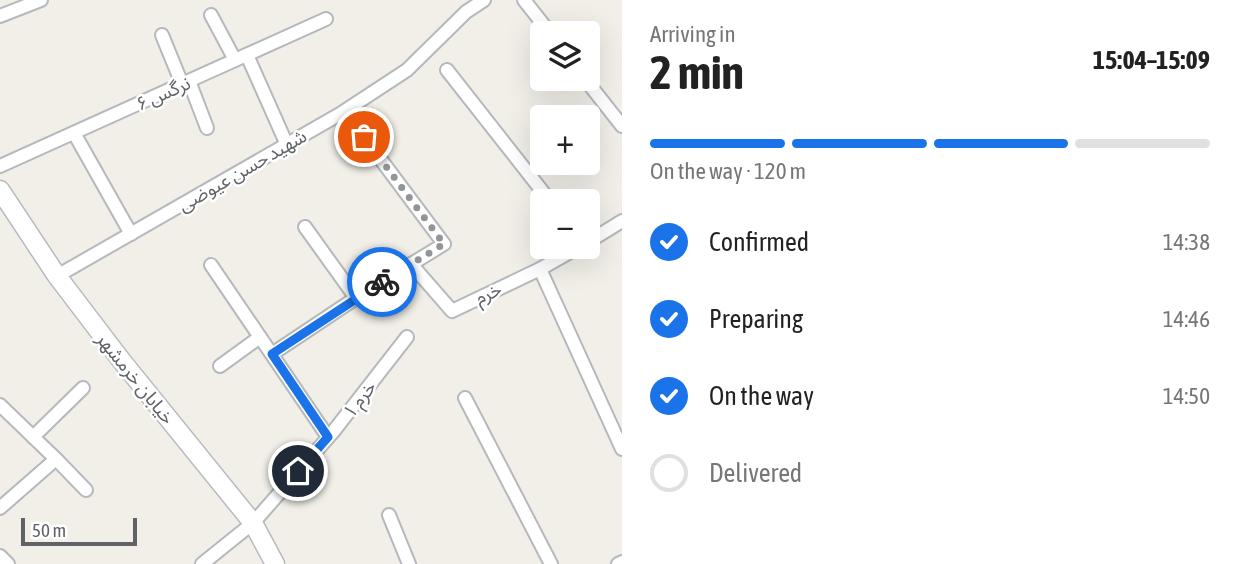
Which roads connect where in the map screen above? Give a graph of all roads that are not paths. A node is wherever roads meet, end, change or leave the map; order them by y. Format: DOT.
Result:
graph roads {
  1 [pos="41,0"];
  2 [pos="484,0"];
  3 [pos="524,0"];
  4 [pos="211,15"];
  5 [pos="0,16"];
  6 [pos="326,19"];
  7 [pos="541,21"];
  8 [pos="162,36"];
  9 [pos="241,57"];
  10 [pos="447,70"];
  11 [pos="185,83"];
  12 [pos="594,91"];
  13 [pos="622,126"];
  14 [pos="207,128"];
  15 [pos="74,133"];
  16 [pos="364,137"];
  17 [pos="287,145"];
  18 [pos="0,166"];
  19 [pos="541,189"];
  20 [pos="0,190"];
  21 [pos="622,221"];
  22 [pos="305,227"];
  23 [pos="131,234"];
  24 [pos="600,235"];
  25 [pos="558,259"];
  26 [pos="411,264"];
  27 [pos="211,265"];
  28 [pos="540,269"];
  29 [pos="57,276"];
  30 [pos="356,298"];
  31 [pos="260,337"];
  32 [pos="407,337"];
  33 [pos="272,354"];
  34 [pos="220,366"];
  35 [pos="83,388"];
  36 [pos="465,398"];
  37 [pos="0,405"];
  38 [pos="33,437"];
  39 [pos="328,437"];
  40 [pos="622,449"];
  41 [pos="56,459"];
  42 [pos="86,490"];
  43 [pos="0,508"];
  44 [pos="388,515"];
  45 [pos="253,523"];
  46 [pos="0,556"];
  47 [pos="8,564"];
  48 [pos="202,564"];
  49 [pos="275,564"];
  50 [pos="409,564"];
  51 [pos="551,564"];
  1 -- 5 [label="street"];
  2 -- 17 [label="street, شهید حسن عیوضی"];
  3 -- 7 [label="street"];
  4 -- 9 [label="street"];
  6 -- 9 [label="street, نرگس ۶"];
  8 -- 11 [label="street"];
  9 -- 11 [label="street, نرگس ۶"];
  9 -- 17 [label="street"];
  10 -- 19 [label="street"];
  11 -- 14 [label="street"];
  11 -- 15 [label="street, نرگس ۶"];
  12 -- 13 [label="street"];
  15 -- 18 [label="street, نرگس ۶"];
  15 -- 23 [label="street"];
  16 -- 26 [label="street"];
  17 -- 23 [label="street, شهید حسن عیوضی"];
  20 -- 29 [label="street, خیابان خرمشهر"];
  21 -- 24 [label="street"];
  22 -- 30 [label="street"];
  23 -- 29 [label="street, شهید حسن عیوضی"];
  25 -- 28 [label="street, خرم"];
  26 -- 28 [label="street, خرم"];
  26 -- 30 [label="street"];
  27 -- 31 [label="street"];
  28 -- 40 [label="street"];
  29 -- 45 [label="street, خیابان خرمشهر"];
  30 -- 33 [label="street"];
  31 -- 33 [label="street"];
  31 -- 34 [label="street"];
  32 -- 39 [label="street, خرم ۱"];
  33 -- 39 [label="street"];
  35 -- 38 [label="street"];
  36 -- 51 [label="street"];
  37 -- 38 [label="street"];
  38 -- 41 [label="street"];
  39 -- 45 [label="street, خرم ۱"];
  41 -- 42 [label="street"];
  41 -- 43 [label="street"];
  44 -- 50 [label="street"];
  45 -- 48 [label="street, خرم ۱"];
  45 -- 49 [label="street, خیابان خرمشهر"];
  46 -- 47 [label="street"];
}
